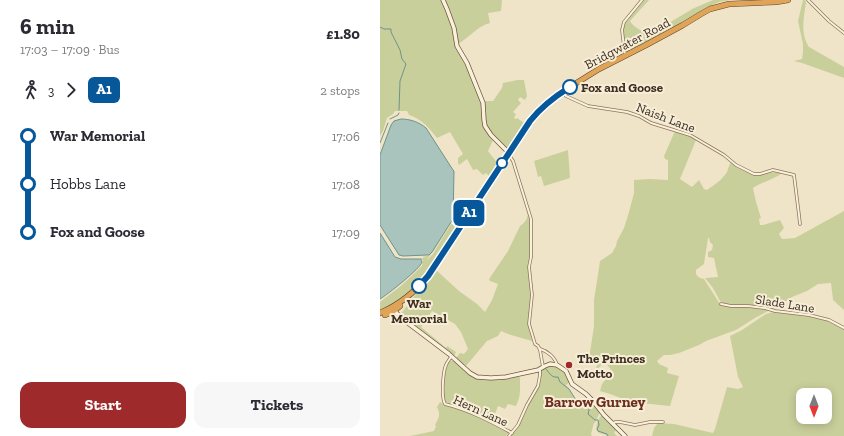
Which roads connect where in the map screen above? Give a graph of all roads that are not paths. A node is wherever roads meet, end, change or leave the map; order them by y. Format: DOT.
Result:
graph roads {
  1 [pos="443,0"];
  2 [pos="642,0"];
  3 [pos="788,0"];
  4 [pos="808,0"];
  5 [pos="844,33"];
  6 [pos="625,56"];
  7 [pos="562,92"];
  8 [pos="509,154"];
  9 [pos="800,224"];
  10 [pos="408,296"];
  11 [pos="721,304"];
  12 [pos="395,308"];
  13 [pos="386,311"];
  14 [pos="380,315"];
  15 [pos="844,328"];
  16 [pos="540,349"];
  17 [pos="452,356"];
  18 [pos="557,365"];
  19 [pos="541,368"];
  20 [pos="663,422"];
  21 [pos="613,423"];
  22 [pos="512,433"];
  23 [pos="509,436"];
  24 [pos="625,436"];
  1 -- 8 [label="main road"];
  2 -- 6 [label="street"];
  3 -- 6 [label="highway, Bridgwater Road"];
  4 -- 5 [label="street"];
  6 -- 7 [label="highway, Bridgwater Road"];
  7 -- 8 [label="highway, Bridgwater Road"];
  7 -- 9 [label="street, Naish Lane"];
  8 -- 10 [label="highway, Bridgwater Road"];
  8 -- 16 [label="street"];
  10 -- 12 [label="highway, Bridgwater Road"];
  10 -- 13 [label="highway"];
  11 -- 15 [label="street, Slade Lane"];
  12 -- 13 [label="highway"];
  12 -- 14 [label="highway, Bridgwater Road"];
  12 -- 17 [label="main road"];
  13 -- 14 [label="highway, Bridgwater Road"];
  16 -- 18 [label="street"];
  16 -- 19 [label="street"];
  17 -- 19 [label="main road"];
  17 -- 22 [label="street, Hern Lane"];
  18 -- 19 [label="main road"];
  18 -- 21 [label="main road"];
  19 -- 22 [label="street"];
  20 -- 21 [label="street"];
  21 -- 24 [label="main road"];
  22 -- 23 [label="street"];
}
